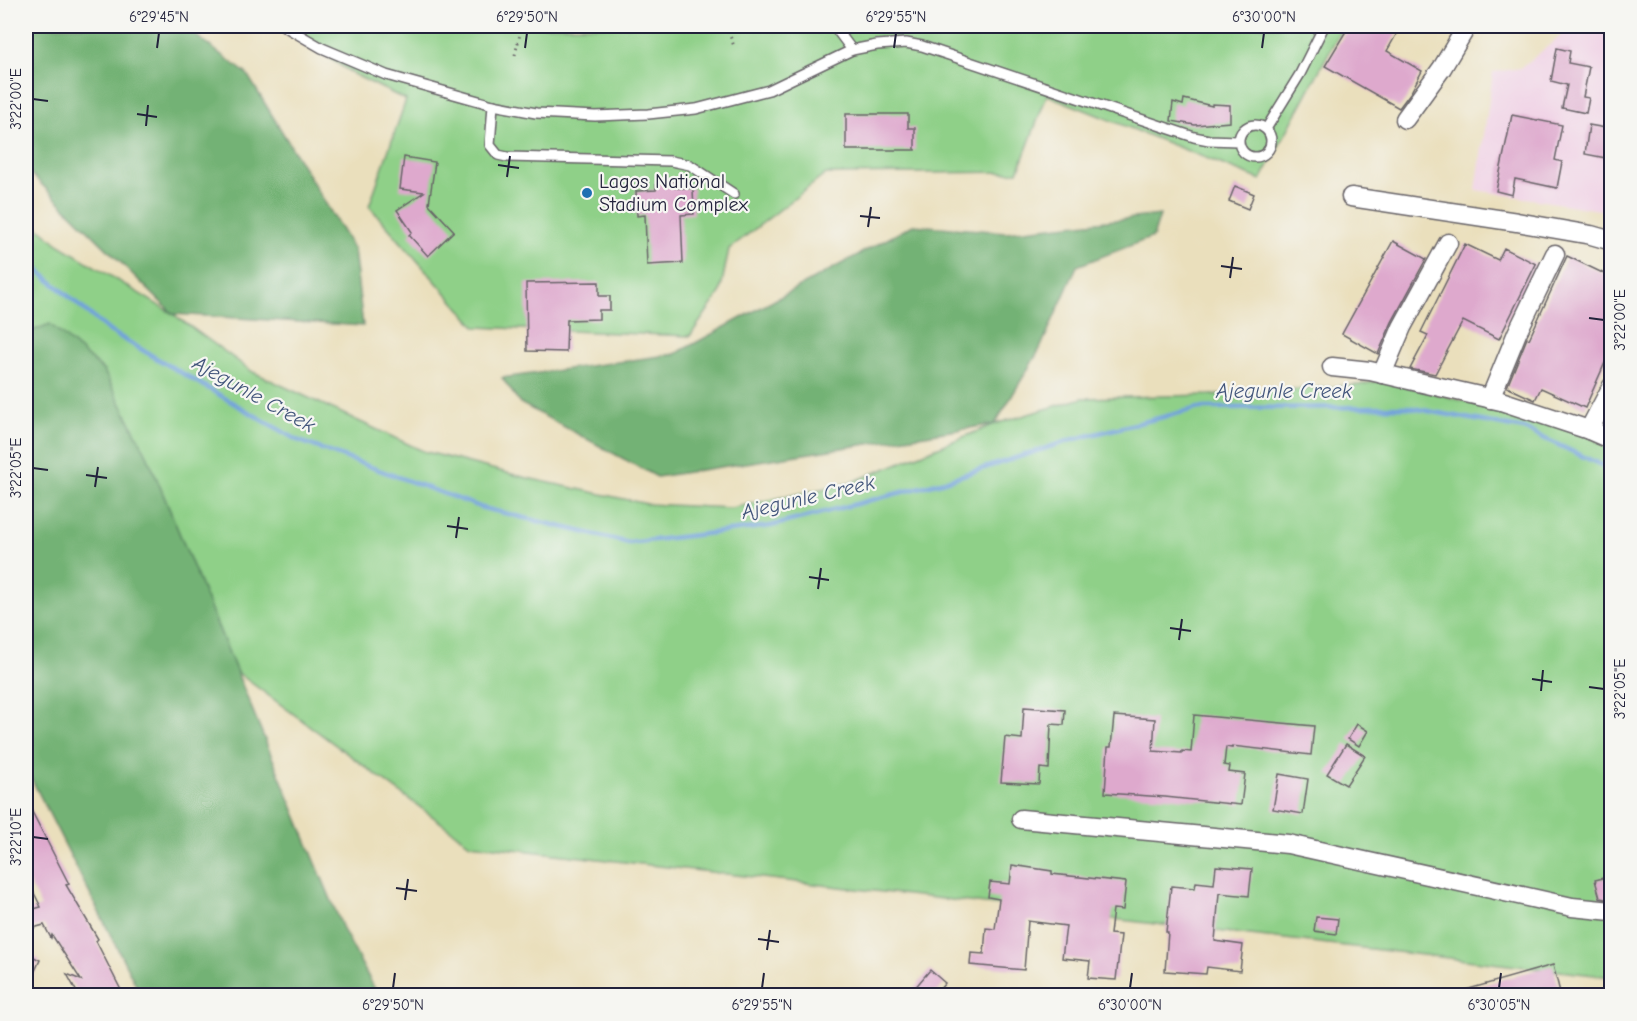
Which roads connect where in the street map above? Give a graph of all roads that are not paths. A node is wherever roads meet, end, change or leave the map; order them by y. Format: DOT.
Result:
graph roads {
  1 [pos="284,26"];
  2 [pos="834,26"];
  3 [pos="1324,26"];
  4 [pos="1467,26"];
  5 [pos="852,50"];
  6 [pos="493,105"];
  7 [pos="1405,119"];
  8 [pos="1266,129"];
  9 [pos="1238,141"];
  10 [pos="734,194"];
  11 [pos="1351,197"];
  12 [pos="1611,241"];
  13 [pos="1448,243"];
  14 [pos="1556,254"];
  15 [pos="1332,367"];
  16 [pos="1382,374"];
  17 [pos="1611,386"];
  18 [pos="1490,399"];
  19 [pos="1589,430"];
  20 [pos="1611,440"];
  21 [pos="1021,819"];
  22 [pos="1611,911"];
  1 -- 6 [label="lane"];
  2 -- 5 [label="lane"];
  3 -- 8 [label="lane"];
  4 -- 7 [label="street"];
  5 -- 6 [label="lane"];
  5 -- 9 [label="lane"];
  6 -- 10 [label="lane"];
  8 -- 9 [label="lane"];
  8 -- 9 [label="lane"];
  11 -- 12 [label="street"];
  13 -- 16 [label="street"];
  14 -- 18 [label="street"];
  15 -- 16 [label="street"];
  16 -- 18 [label="street"];
  17 -- 19 [label="street"];
  18 -- 19 [label="street"];
  19 -- 20 [label="street"];
  21 -- 22 [label="street"];
}
